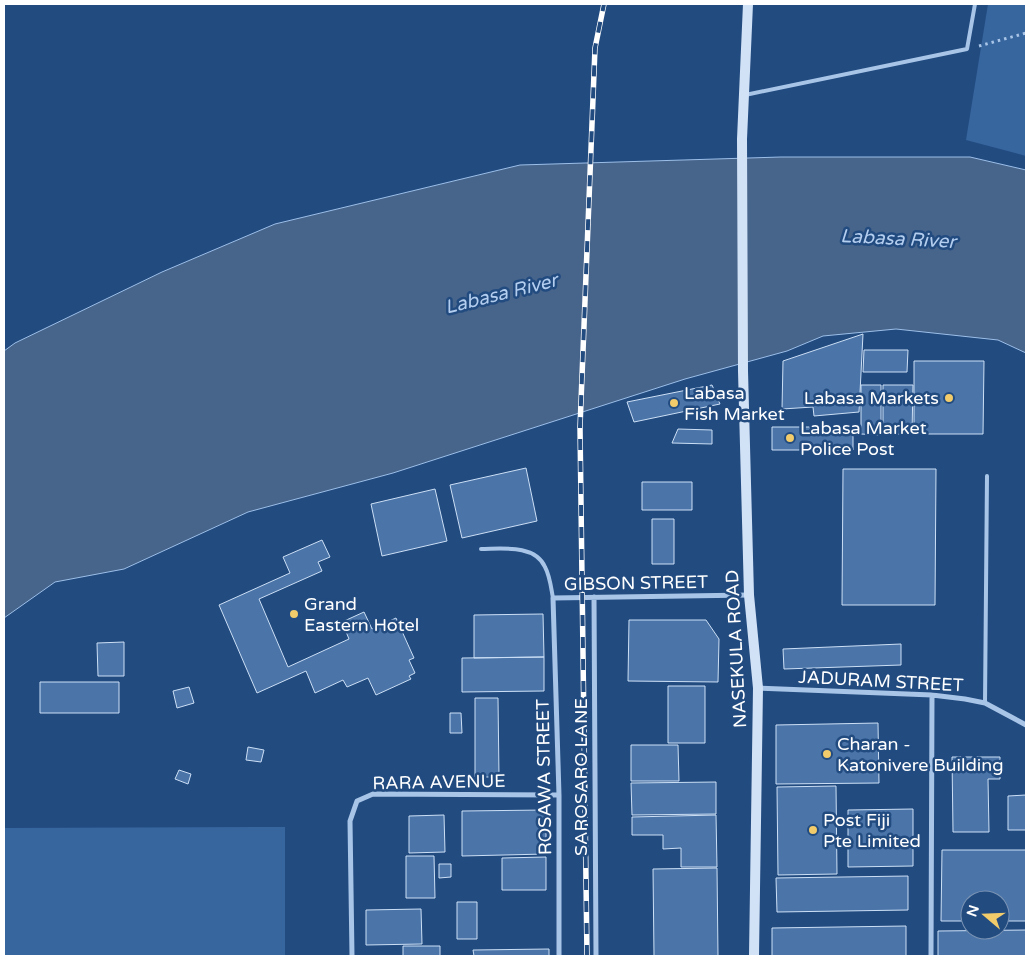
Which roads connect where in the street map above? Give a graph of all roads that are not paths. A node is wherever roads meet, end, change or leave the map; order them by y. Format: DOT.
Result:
graph roads {
  1 [pos="748,4"];
  2 [pos="975,4"];
  3 [pos="744,96"];
  4 [pos="987,476"];
  5 [pos="480,549"];
  6 [pos="749,595"];
  7 [pos="594,597"];
  8 [pos="553,598"];
  9 [pos="758,688"];
  10 [pos="932,695"];
  11 [pos="985,703"];
  12 [pos="1026,725"];
  13 [pos="559,795"];
  14 [pos="352,956"];
  15 [pos="559,956"];
  16 [pos="596,956"];
  17 [pos="754,956"];
  18 [pos="931,956"];
  1 -- 3 [label="main road, NASEKULA ROAD"];
  2 -- 3 [label="lane"];
  3 -- 6 [label="main road, NASEKULA ROAD"];
  4 -- 11 [label="lane"];
  5 -- 8 [label="lane"];
  6 -- 7 [label="street, GIBSON STREET"];
  6 -- 9 [label="main road, NASEKULA ROAD"];
  7 -- 8 [label="street, GIBSON STREET"];
  7 -- 16 [label="street, SAROSARO LANE"];
  8 -- 13 [label="street, ROSAWA STREET"];
  9 -- 10 [label="street, JADURAM STREET"];
  9 -- 17 [label="main road, NASEKULA ROAD"];
  10 -- 11 [label="street, JADURAM STREET"];
  10 -- 18 [label="street"];
  11 -- 12 [label="street, JADURAM STREET"];
  13 -- 14 [label="street, RARA AVENUE"];
  13 -- 15 [label="street, ROSAWA STREET"];
}
